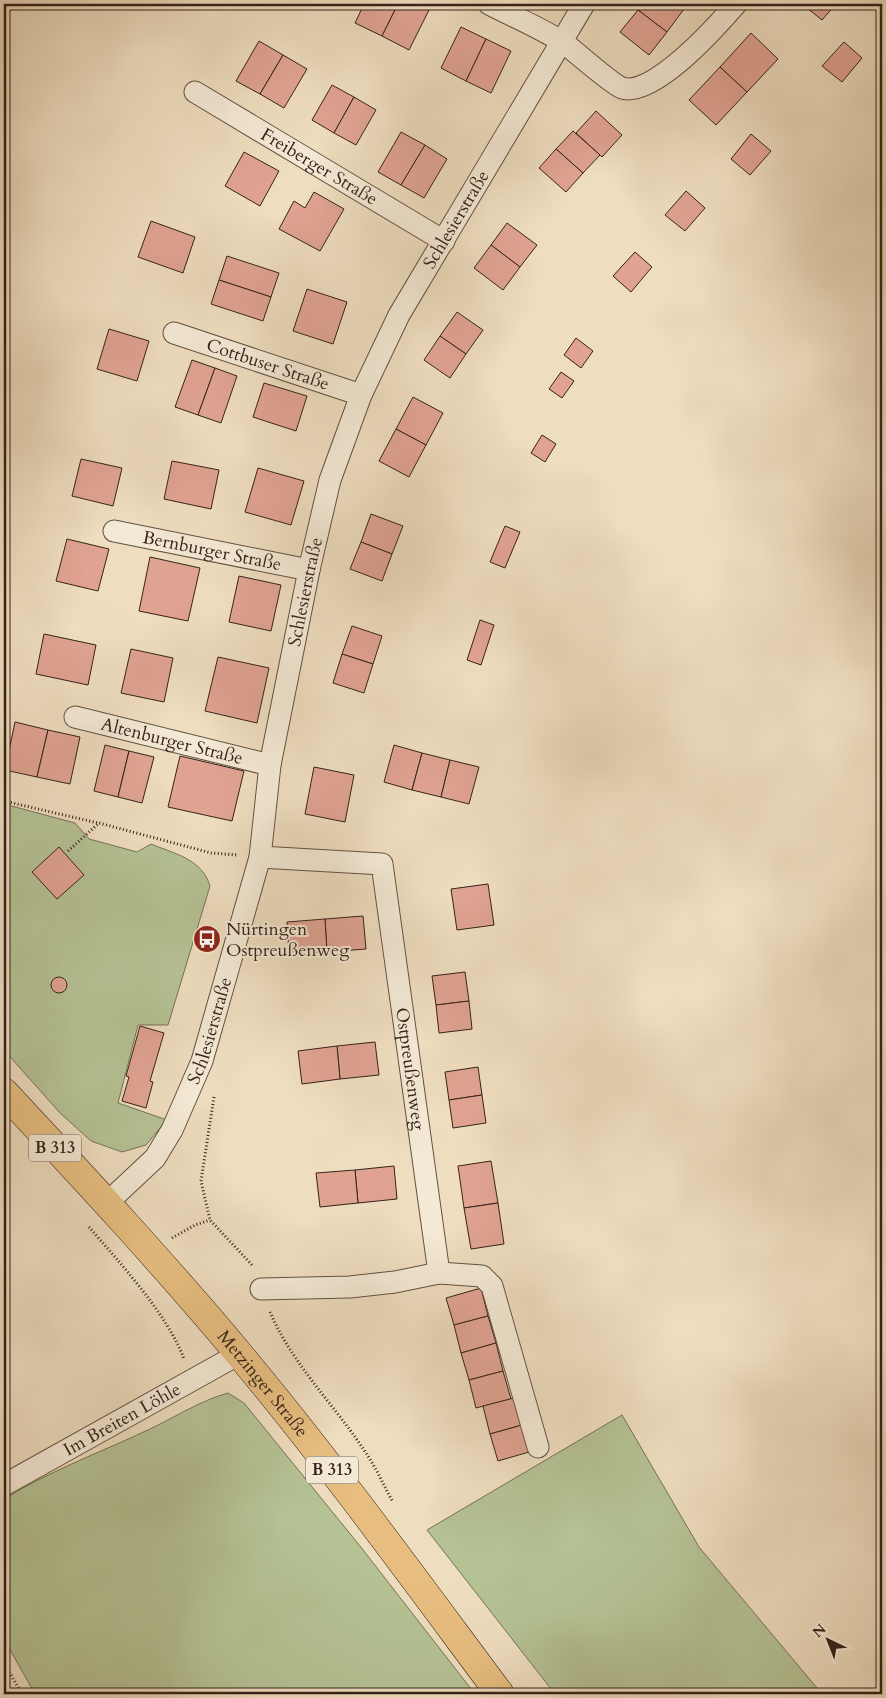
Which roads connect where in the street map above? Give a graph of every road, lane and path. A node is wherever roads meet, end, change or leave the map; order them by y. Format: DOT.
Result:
graph roads {
  1 [pos="489,4"];
  2 [pos="584,4"];
  3 [pos="736,4"];
  4 [pos="562,42"];
  5 [pos="195,92"];
  6 [pos="444,241"];
  7 [pos="174,334"];
  8 [pos="361,395"];
  9 [pos="114,531"];
  10 [pos="309,570"];
  11 [pos="75,717"];
  12 [pos="270,765"];
  13 [pos="4,801"];
  14 [pos="99,823"];
  15 [pos="68,851"];
  16 [pos="260,857"];
  17 [pos="202,1061"];
  18 [pos="4,1092"];
  19 [pos="107,1203"];
  20 [pos="210,1220"];
  21 [pos="172,1239"];
  22 [pos="125,1268"];
  23 [pos="439,1273"];
  24 [pos="261,1289"];
  25 [pos="239,1354"];
  26 [pos="194,1380"];
  27 [pos="538,1447"];
  28 [pos="4,1485"];
  29 [pos="395,1506"];
  30 [pos="4,1662"];
  31 [pos="22,1694"];
  32 [pos="500,1694"];
  1 -- 4 [label="street"];
  2 -- 4 [label="street, Schlesierstraße"];
  3 -- 4 [label="street"];
  4 -- 6 [label="street, Schlesierstraße"];
  5 -- 6 [label="street, Freiberger Straße"];
  6 -- 8 [label="street, Schlesierstraße"];
  7 -- 8 [label="street, Cottbuser Straße"];
  8 -- 10 [label="street, Schlesierstraße"];
  9 -- 10 [label="street, Bernburger Straße"];
  10 -- 12 [label="street, Schlesierstraße"];
  11 -- 12 [label="street, Altenburger Straße"];
  12 -- 16 [label="street, Schlesierstraße"];
  13 -- 14 [label="path"];
  14 -- 15 [label="path"];
  14 -- 16 [label="path"];
  16 -- 17 [label="street, Schlesierstraße"];
  16 -- 23 [label="street, Ostpreußenweg"];
  17 -- 19 [label="street, Schlesierstraße"];
  17 -- 20 [label="path"];
  18 -- 19 [label="main road, Metzinger Straße / B 313"];
  19 -- 25 [label="main road, Metzinger Straße / B 313"];
  20 -- 21 [label="path"];
  20 -- 24 [label="path"];
  22 -- 26 [label="path"];
  23 -- 24 [label="street"];
  23 -- 27 [label="street"];
  24 -- 29 [label="path"];
  25 -- 26 [label="street, Im Breiten Löhle"];
  25 -- 32 [label="main road, Metzinger Straße / B 313"];
  26 -- 28 [label="street, Im Breiten Löhle"];
  30 -- 31 [label="path"];
}
